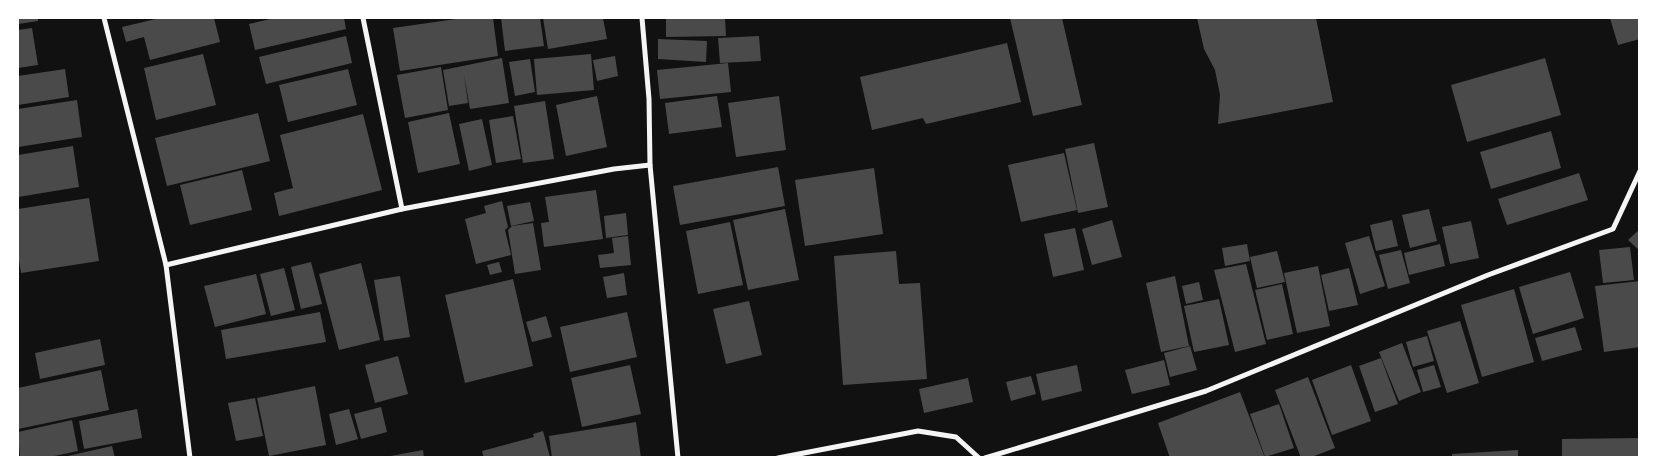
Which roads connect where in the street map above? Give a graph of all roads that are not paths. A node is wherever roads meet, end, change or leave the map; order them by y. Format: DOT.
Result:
graph roads {
  1 [pos="104,18"];
  2 [pos="363,18"];
  3 [pos="642,18"];
  4 [pos="650,165"];
  5 [pos="1640,172"];
  6 [pos="402,209"];
  7 [pos="166,265"];
  8 [pos="190,458"];
  9 [pos="678,458"];
  10 [pos="778,458"];
  11 [pos="979,458"];
  12 [pos="985,458"];
  1 -- 7 [label="street"];
  2 -- 6 [label="street"];
  3 -- 4 [label="street"];
  4 -- 6 [label="street"];
  4 -- 9 [label="street"];
  5 -- 12 [label="street"];
  6 -- 7 [label="street"];
  7 -- 8 [label="street"];
  10 -- 11 [label="street"];
}
